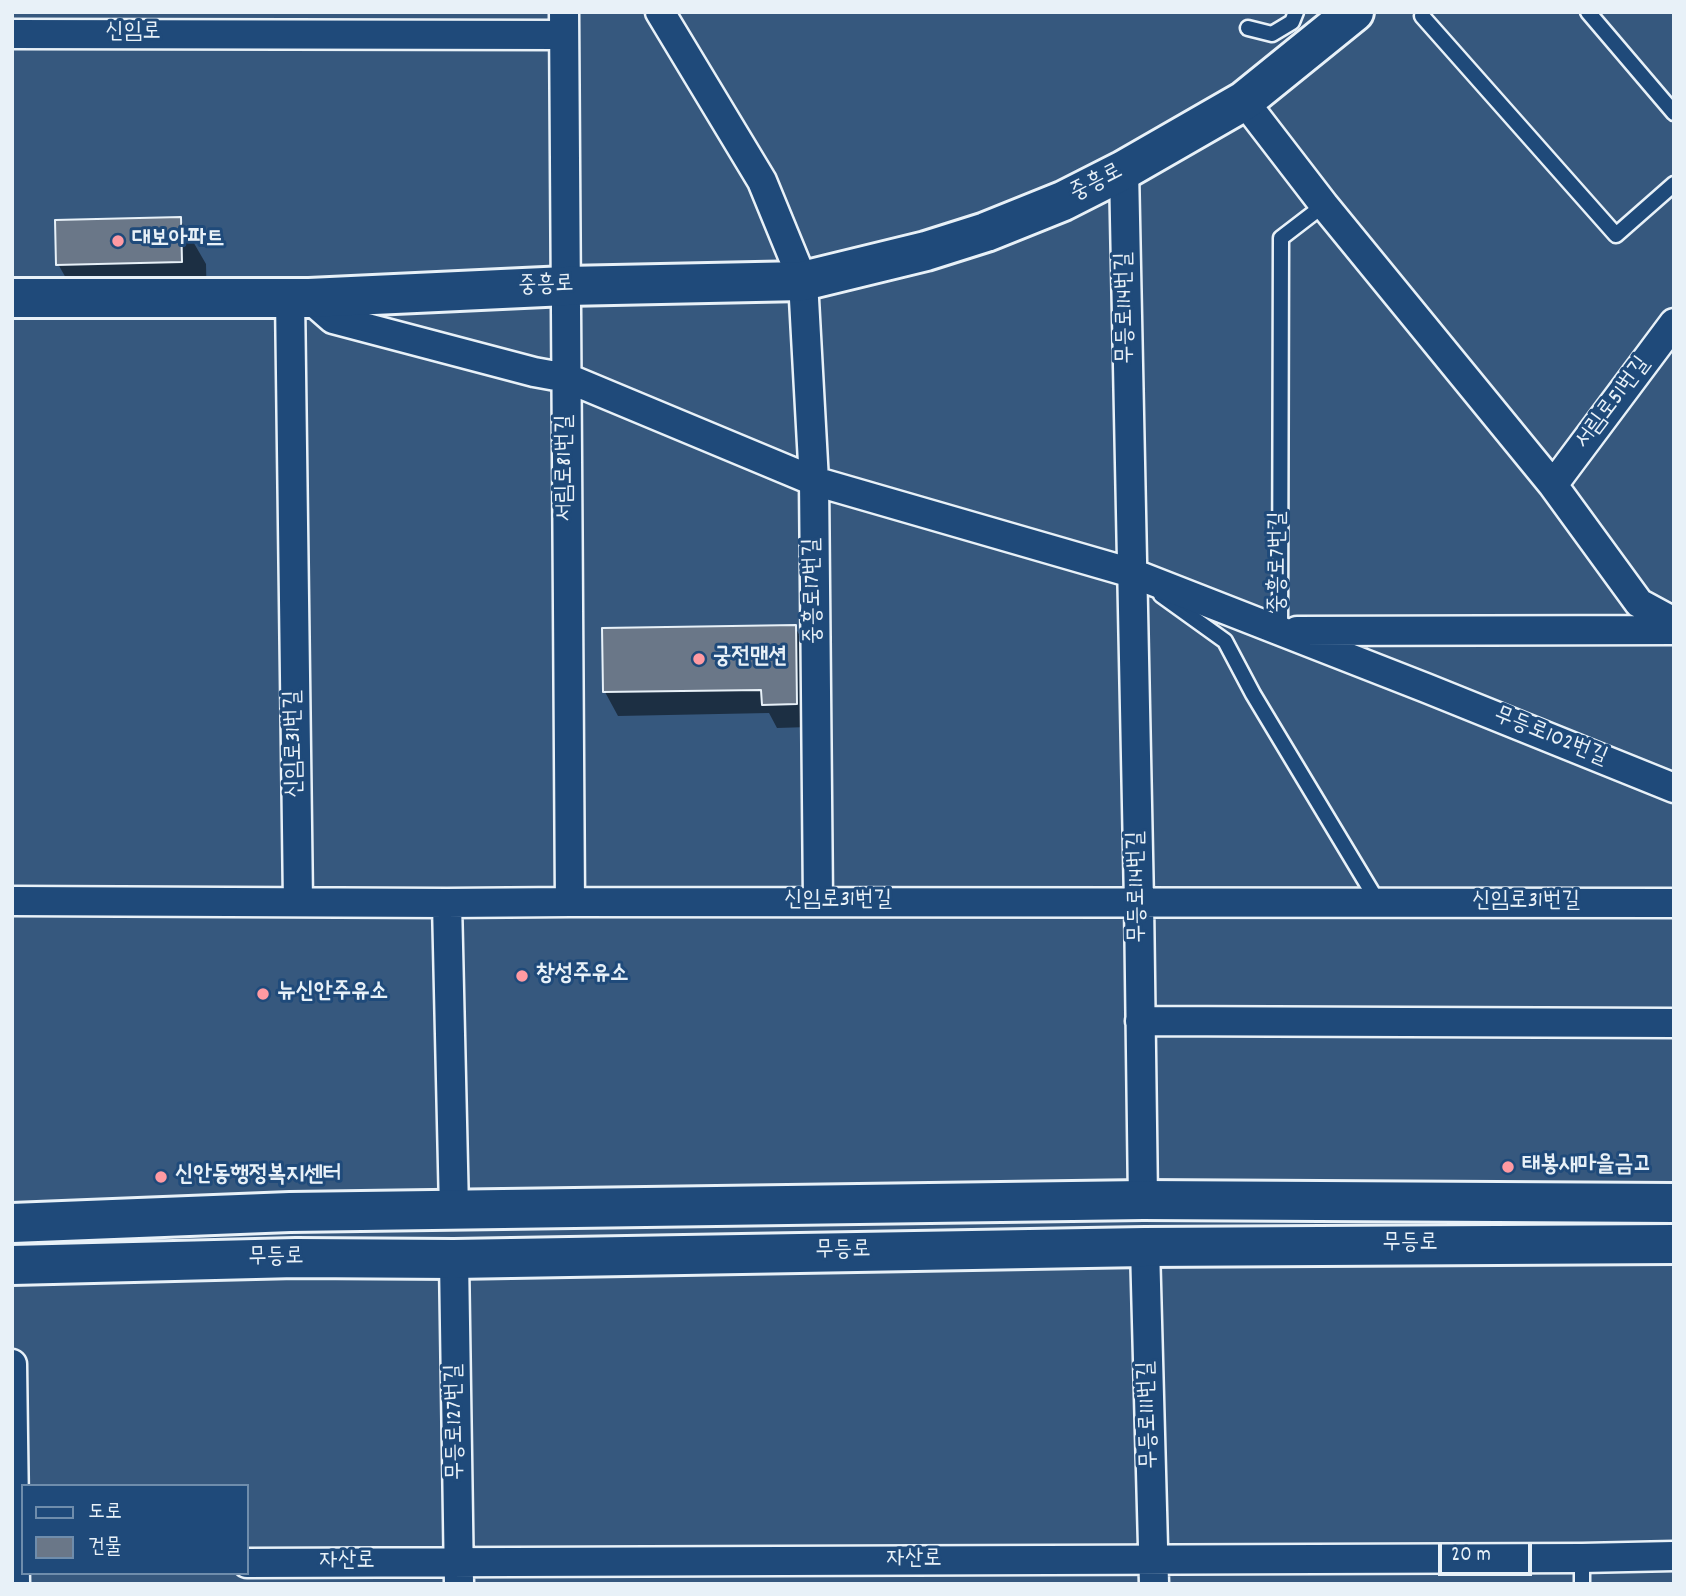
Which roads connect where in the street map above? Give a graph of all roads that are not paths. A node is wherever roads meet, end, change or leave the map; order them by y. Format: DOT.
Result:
graph roads {
  1 [pos="660,12"];
  2 [pos="1296,12"];
  3 [pos="1354,12"];
  4 [pos="1588,12"];
  5 [pos="1422,16"];
  6 [pos="564,24"];
  7 [pos="1248,28"];
  8 [pos="12,34"];
  9 [pos="254,34"];
  10 [pos="1244,101"];
  11 [pos="1674,113"];
  12 [pos="1124,170"];
  13 [pos="1674,184"];
  14 [pos="1324,205"];
  15 [pos="803,281"];
  16 [pos="566,286"];
  17 [pos="12,298"];
  18 [pos="299,298"];
  19 [pos="1674,323"];
  20 [pos="567,378"];
  21 [pos="814,481"];
  22 [pos="1553,485"];
  23 [pos="1132,573"];
  24 [pos="1674,622"];
  25 [pos="1674,630"];
  26 [pos="1280,631"];
  27 [pos="1674,788"];
  28 [pos="12,901"];
  29 [pos="298,902"];
  30 [pos="570,902"];
  31 [pos="818,902"];
  32 [pos="1139,902"];
  33 [pos="1378,902"];
  34 [pos="447,903"];
  35 [pos="1674,903"];
  36 [pos="1140,1021"];
  37 [pos="1674,1023"];
  38 [pos="1143,1200"];
  39 [pos="1674,1203"];
  40 [pos="454,1210"];
  41 [pos="12,1223"];
  42 [pos="1674,1244"];
  43 [pos="1145,1247"];
  44 [pos="454,1259"];
  45 [pos="12,1265"];
  46 [pos="12,1364"];
  47 [pos="1674,1556"];
  48 [pos="248,1563"];
  49 [pos="16,1569"];
  50 [pos="1582,1571"];
  51 [pos="1154,1572"];
  52 [pos="459,1573"];
  1 -- 15 [label="street"];
  2 -- 7 [label="lane"];
  3 -- 10 [label="street, 중흥로"];
  4 -- 11 [label="lane"];
  5 -- 13 [label="lane"];
  6 -- 9 [label="street, 서림로81번길"];
  6 -- 16 [label="street, 서림로81번길"];
  8 -- 9 [label="street, 신임로"];
  10 -- 12 [label="street, 중흥로"];
  10 -- 14 [label="street"];
  12 -- 15 [label="street, 중흥로"];
  12 -- 23 [label="street, 무등로114번길"];
  14 -- 22 [label="street"];
  14 -- 26 [label="lane, 중흥로7번길"];
  15 -- 16 [label="street, 중흥로"];
  15 -- 21 [label="street, 중흥로17번길"];
  16 -- 18 [label="street, 중흥로"];
  16 -- 20 [label="street, 서림로81번길"];
  17 -- 18 [label="street, 중흥로"];
  18 -- 20 [label="street"];
  18 -- 29 [label="street, 신임로31번길"];
  19 -- 22 [label="street, 서림로51번길"];
  20 -- 21 [label="street"];
  20 -- 30 [label="street, 서림로81번길"];
  21 -- 23 [label="street"];
  21 -- 31 [label="street, 중흥로17번길"];
  22 -- 24 [label="street"];
  23 -- 26 [label="street"];
  23 -- 32 [label="street, 무등로114번길"];
  23 -- 33 [label="lane"];
  25 -- 26 [label="street, 중흥로7번길"];
  26 -- 27 [label="street, 무등로102번길"];
  28 -- 29 [label="street, 신임로31번길"];
  29 -- 34 [label="street, 신임로31번길"];
  30 -- 31 [label="street, 신임로31번길"];
  30 -- 34 [label="street, 신임로31번길"];
  31 -- 32 [label="street, 신임로31번길"];
  32 -- 33 [label="street, 신임로31번길"];
  32 -- 36 [label="street, 무등로114번길"];
  33 -- 35 [label="street, 신임로31번길"];
  34 -- 40 [label="street"];
  36 -- 37 [label="street"];
  36 -- 38 [label="street, 무등로114번길"];
  38 -- 39 [label="street, 무등로"];
  38 -- 40 [label="street, 무등로"];
  40 -- 41 [label="street, 무등로"];
  42 -- 43 [label="street, 무등로"];
  43 -- 44 [label="street, 무등로"];
  43 -- 51 [label="street, 무등로111번길"];
  44 -- 45 [label="street, 무등로"];
  44 -- 52 [label="street, 무등로127번길"];
  46 -- 49 [label="street"];
  47 -- 50 [label="street, 자산로"];
  48 -- 52 [label="street, 자산로"];
  50 -- 51 [label="street, 자산로"];
  51 -- 52 [label="street, 자산로"];
}
